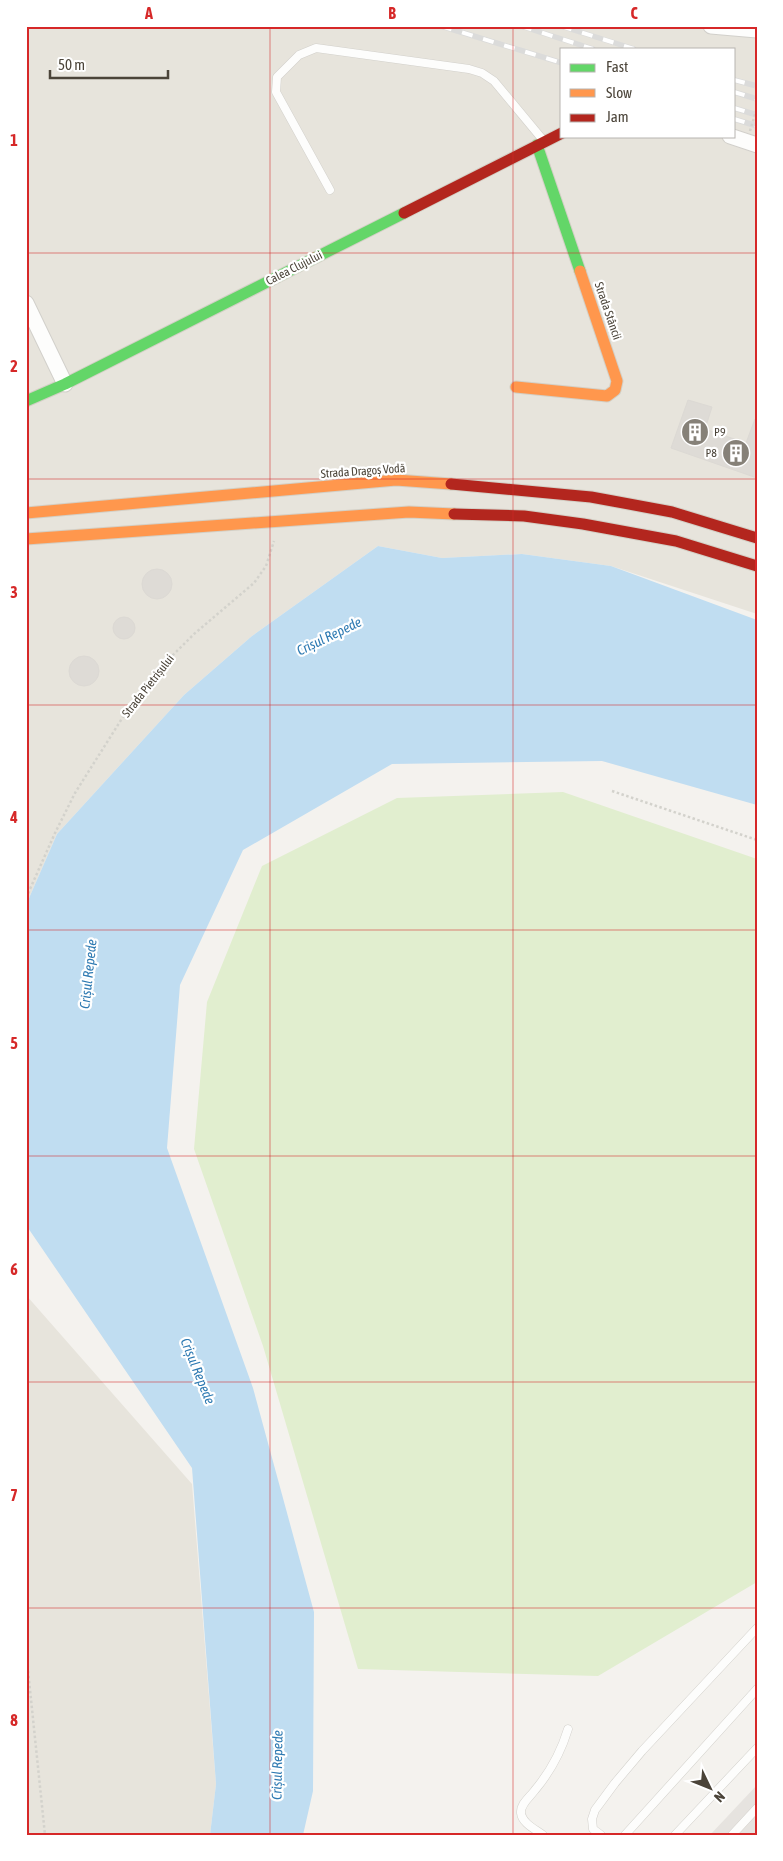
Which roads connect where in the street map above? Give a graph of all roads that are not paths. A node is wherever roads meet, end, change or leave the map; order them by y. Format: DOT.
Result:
graph roads {
  1 [pos="711,26"];
  2 [pos="757,30"];
  3 [pos="560,134"];
  4 [pos="736,138"];
  5 [pos="541,143"];
  6 [pos="757,145"];
  7 [pos="330,190"];
  8 [pos="26,304"];
  9 [pos="65,384"];
  10 [pos="516,386"];
  11 [pos="26,401"];
  12 [pos="26,513"];
  13 [pos="757,538"];
  14 [pos="26,539"];
  15 [pos="757,566"];
  16 [pos="757,1628"];
  17 [pos="757,1689"];
  18 [pos="568,1729"];
  19 [pos="757,1748"];
  20 [pos="757,1808"];
  21 [pos="543,1835"];
  22 [pos="601,1835"];
  23 [pos="625,1835"];
  24 [pos="675,1835"];
  25 [pos="732,1835"];
  1 -- 2 [label="street"];
  3 -- 5 [label="main road, Calea Clujului"];
  4 -- 6 [label="street"];
  5 -- 7 [label="lane"];
  5 -- 9 [label="main road, Calea Clujului"];
  5 -- 10 [label="main road, Strada Stâncii"];
  8 -- 9 [label="street"];
  9 -- 11 [label="main road, Calea Clujului"];
  12 -- 13 [label="main road, Strada Dragoș Vodă"];
  14 -- 15 [label="main road"];
  16 -- 22 [label="lane"];
  17 -- 23 [label="lane"];
  18 -- 21 [label="lane"];
  19 -- 24 [label="lane"];
  20 -- 25 [label="lane"];
}
